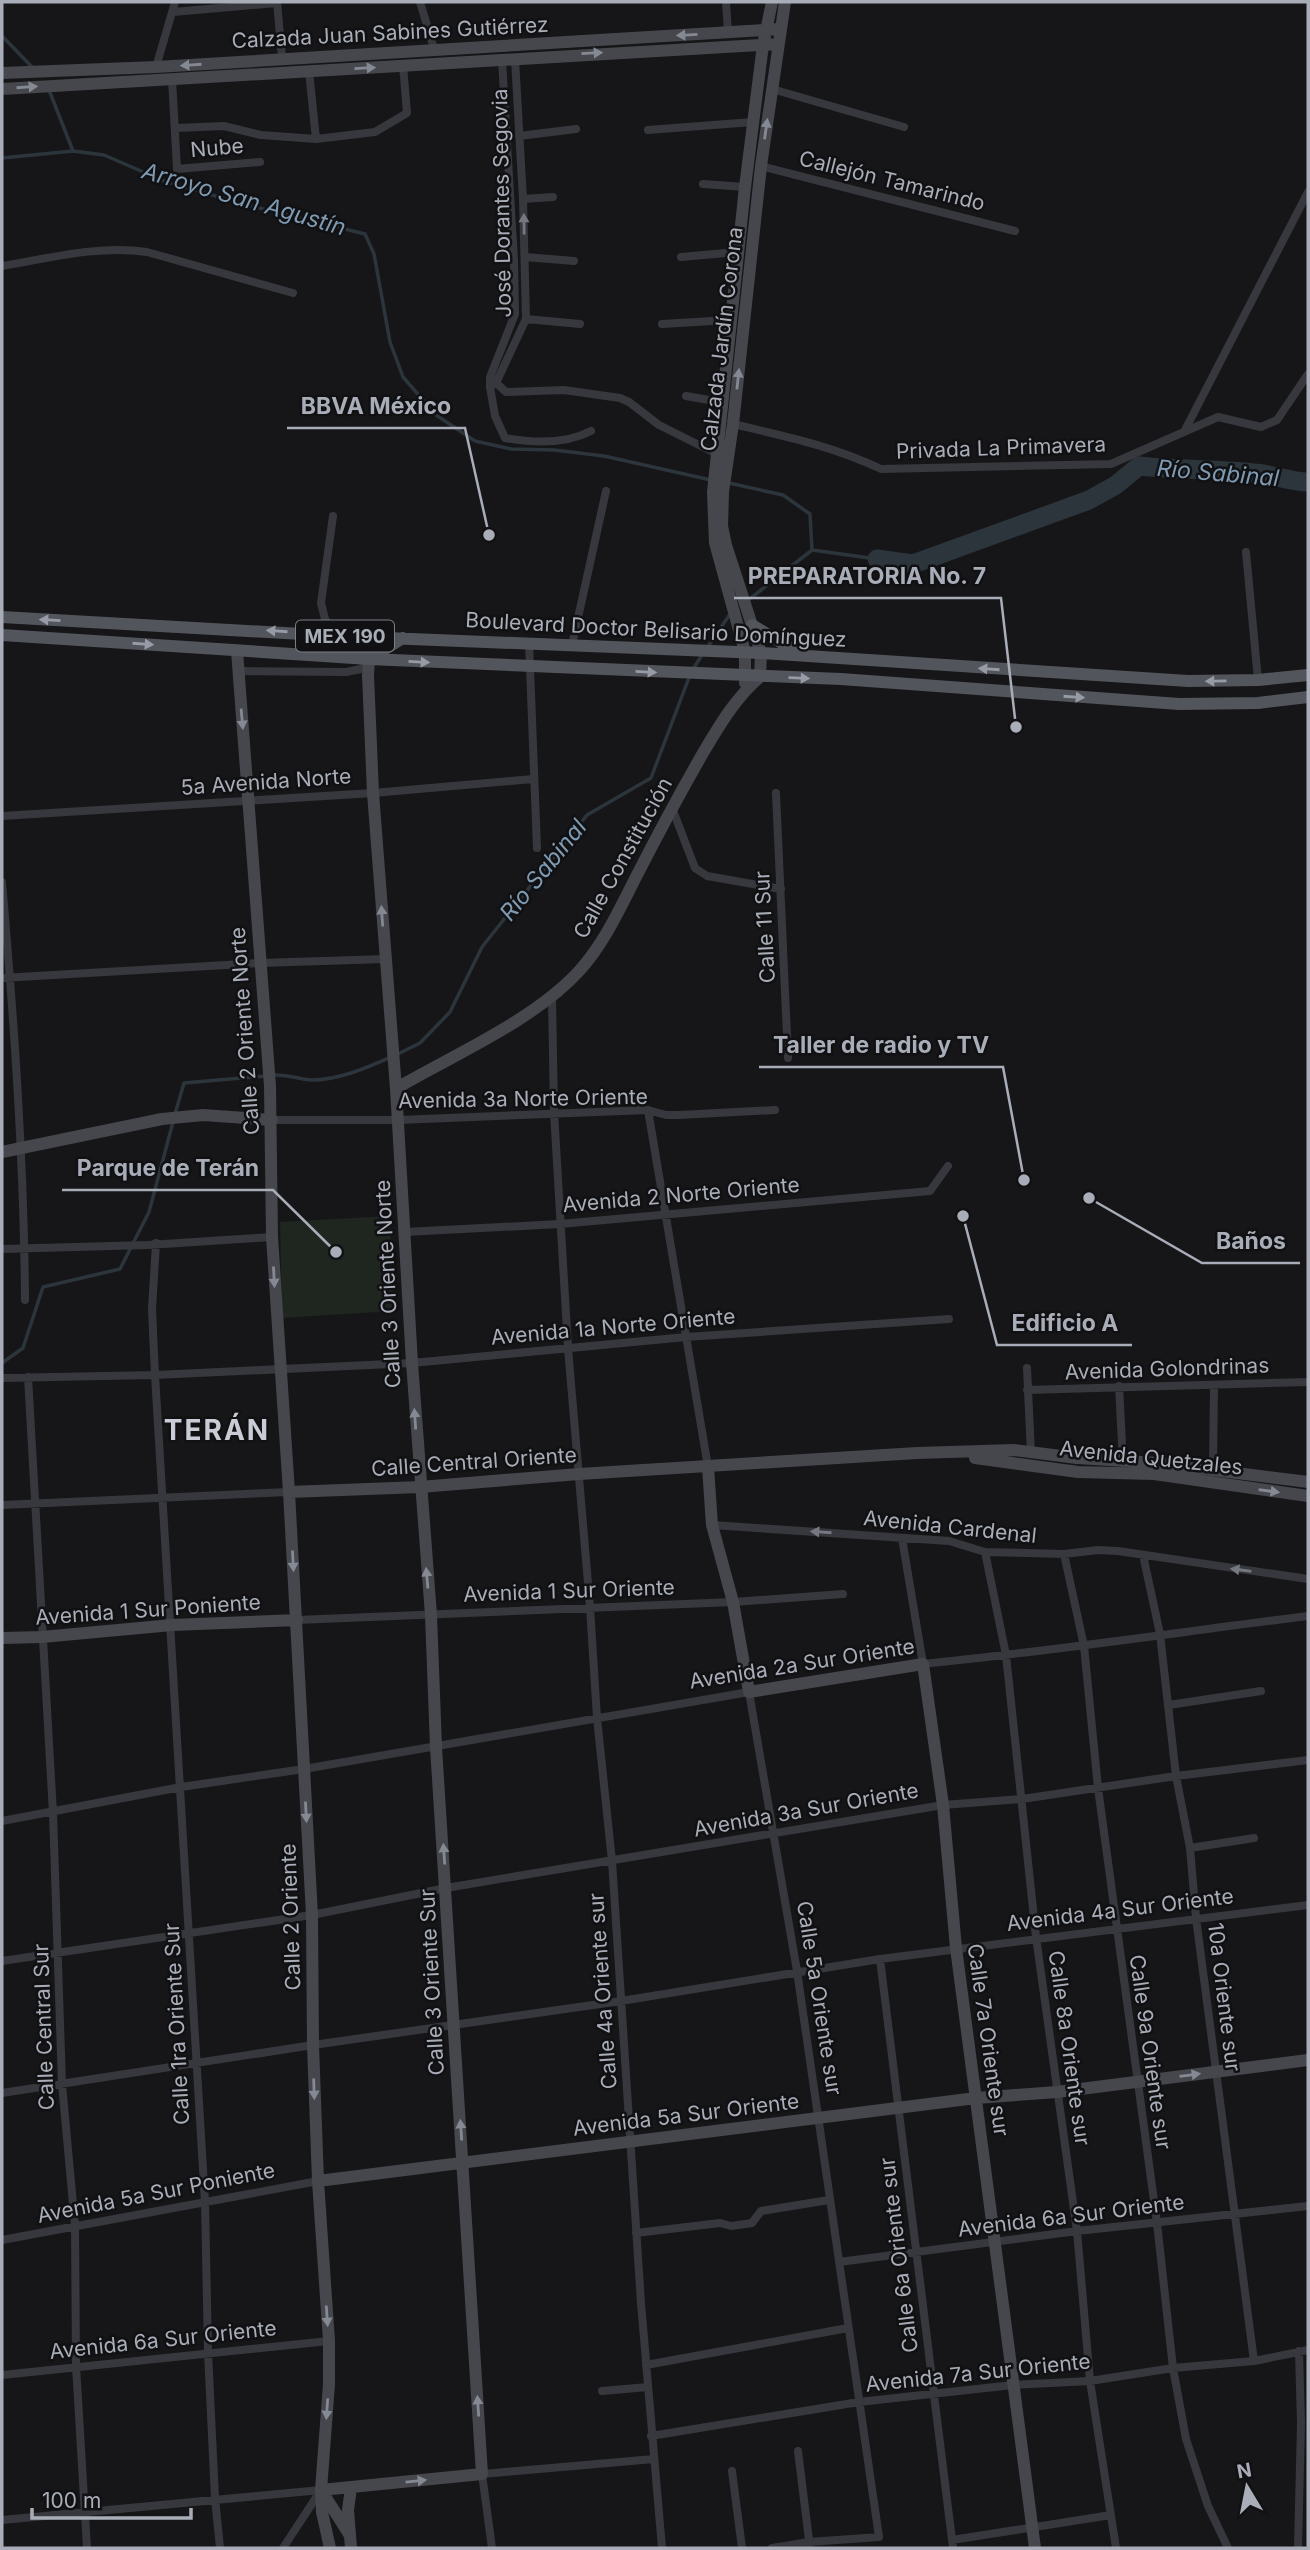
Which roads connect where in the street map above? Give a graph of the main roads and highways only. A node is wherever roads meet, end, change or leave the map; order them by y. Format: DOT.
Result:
graph roads {
  1 [pos="772,2"];
  2 [pos="785,2"];
  3 [pos="780,29"];
  4 [pos="766,30"];
  5 [pos="778,44"];
  6 [pos="763,45"];
  7 [pos="560,49"];
  8 [pos="326,56"];
  9 [pos="435,57"];
  10 [pos="327,70"];
  11 [pos="2,73"];
  12 [pos="113,76"];
  13 [pos="2,89"];
  14 [pos="720,470"];
  15 [pos="718,492"];
  16 [pos="2,617"];
  17 [pos="751,621"];
  18 [pos="2,635"];
  19 [pos="337,636"];
  20 [pos="403,638"];
  21 [pos="237,651"];
  22 [pos="745,652"];
  23 [pos="761,653"];
  24 [pos="803,656"];
  25 [pos="369,659"];
  26 [pos="1308,675"];
  27 [pos="760,677"];
  28 [pos="745,683"];
  29 [pos="1308,698"];
  30 [pos="398,1082"];
  31 [pos="272,1120"];
  32 [pos="2,1152"];
  33 [pos="917,1453"];
  34 [pos="1123,1466"];
  35 [pos="708,1467"];
  36 [pos="1308,1482"];
  37 [pos="420,1487"];
  38 [pos="289,1492"];
  39 [pos="1308,1496"];
  40 [pos="297,1619"];
  41 [pos="2,1637"];
  42 [pos="923,1664"];
  43 [pos="749,1692"];
  44 [pos="1308,2060"];
  45 [pos="976,2098"];
  46 [pos="463,2161"];
  47 [pos="318,2181"];
  48 [pos="351,2488"];
  49 [pos="321,2490"];
  50 [pos="350,2542"];
  51 [pos="330,2548"];
  52 [pos="1035,2548"];
  1 -- 4 [label="main road, Calzada Jardín Corona"];
  2 -- 3 [label="main road, Calzada Jardín Corona"];
  3 -- 4 [label="main road, Calzada Juan Sabines Gutiérrez"];
  3 -- 5 [label="main road, Calzada Jardín Corona"];
  4 -- 6 [label="main road, Calzada Jardín Corona"];
  4 -- 7 [label="main road, Calzada Juan Sabines Gutiérrez, one-way"];
  5 -- 6 [label="main road"];
  14 -- 5 [label="main road, Calzada Jardín Corona, one-way"];
  7 -- 6 [label="main road, one-way"];
  6 -- 14 [label="main road, Calzada Jardín Corona"];
  7 -- 9 [label="main road, Calzada Juan Sabines Gutiérrez"];
  7 -- 9 [label="main road"];
  8 -- 9 [label="main road, Calzada Juan Sabines Gutiérrez"];
  8 -- 10 [label="main road"];
  8 -- 12 [label="main road, Calzada Juan Sabines Gutiérrez, one-way"];
  10 -- 9 [label="main road, one-way"];
  10 -- 12 [label="main road"];
  11 -- 12 [label="main road, Calzada Juan Sabines Gutiérrez"];
  13 -- 12 [label="main road, one-way"];
  14 -- 15 [label="main road, Calzada Jardín Corona"];
  15 -- 17 [label="main road, Calzada Jardín Corona"];
  15 -- 22 [label="main road, Calzada Jardín Corona"];
  19 -- 16 [label="main road, Boulevard Doctor Belisario Domínguez / MEX 190, one-way"];
  17 -- 23 [label="main road, Calzada Jardín Corona"];
  17 -- 24 [label="main road"];
  18 -- 21 [label="main road, Boulevard Doctor Belisario Domínguez / MEX 190, one-way"];
  19 -- 20 [label="main road, Boulevard Doctor Belisario Domínguez / MEX 190"];
  19 -- 25 [label="main road"];
  20 -- 22 [label="main road, Boulevard Doctor Belisario Domínguez / MEX 190"];
  20 -- 25 [label="main road"];
  21 -- 25 [label="main road, Boulevard Doctor Belisario Domínguez / MEX 190"];
  21 -- 31 [label="main road, Calle 2 Oriente Norte, one-way"];
  22 -- 23 [label="main road, Boulevard Doctor Belisario Domínguez / MEX 190"];
  22 -- 28 [label="main road, Calzada Jardín Corona"];
  23 -- 24 [label="main road, Boulevard Doctor Belisario Domínguez / MEX 190"];
  23 -- 27 [label="main road, Calzada Jardín Corona"];
  26 -- 24 [label="main road, Boulevard Doctor Belisario Domínguez / MEX 190, one-way"];
  25 -- 28 [label="main road, Boulevard Doctor Belisario Domínguez / MEX 190, one-way"];
  30 -- 25 [label="main road, Calle 3 Oriente Norte, one-way"];
  27 -- 28 [label="main road, Boulevard Doctor Belisario Domínguez / MEX 190"];
  27 -- 29 [label="main road, Boulevard Doctor Belisario Domínguez / MEX 190, one-way"];
  28 -- 30 [label="main road, Calle Constitución"];
  37 -- 30 [label="main road, Calle 3 Oriente Norte, one-way"];
  31 -- 32 [label="main road"];
  31 -- 38 [label="main road, Calle 2 Oriente Norte, one-way"];
  33 -- 34 [label="main road, Avenida Quetzales"];
  33 -- 34 [label="main road, Avenida Quetzales"];
  33 -- 35 [label="main road, Calle Central Oriente"];
  34 -- 36 [label="main road, Avenida Quetzales"];
  34 -- 39 [label="main road, Avenida Quetzales, one-way"];
  35 -- 37 [label="main road, Calle Central Oriente"];
  35 -- 43 [label="main road, Calle 5a Oriente sur"];
  37 -- 38 [label="main road, Calle Central Oriente"];
  46 -- 37 [label="main road, Calle 3 Oriente Sur, one-way"];
  38 -- 40 [label="main road, Calle 2 Oriente, one-way"];
  40 -- 41 [label="main road, Avenida 1 Sur Poniente"];
  40 -- 47 [label="main road, Calle 2 Oriente, one-way"];
  42 -- 43 [label="main road, Avenida 2a Sur Oriente"];
  42 -- 45 [label="main road, Calle 7a Oriente sur"];
  45 -- 44 [label="main road, Avenida 5a Sur Oriente, one-way"];
  45 -- 46 [label="main road, Avenida 5a Sur Oriente"];
  45 -- 52 [label="main road, Calle 7a Oriente sur"];
  46 -- 47 [label="main road, Avenida 5a Sur Oriente"];
  48 -- 46 [label="main road, Calle 3 Oriente Sur, one-way"];
  47 -- 49 [label="main road, Calle 2 Oriente, one-way"];
  48 -- 49 [label="main road"];
  48 -- 50 [label="main road"];
  49 -- 50 [label="main road"];
  49 -- 51 [label="main road, Calle 2 Oriente"];
}
